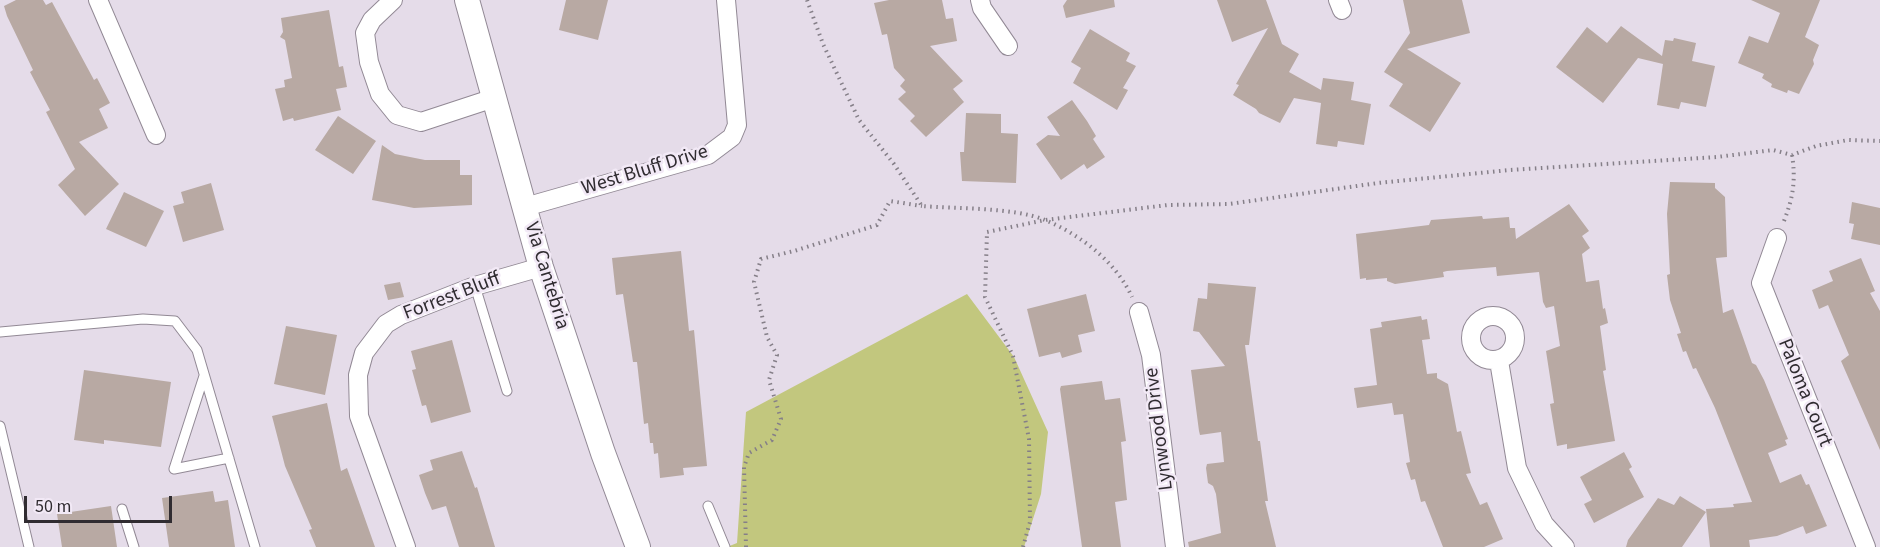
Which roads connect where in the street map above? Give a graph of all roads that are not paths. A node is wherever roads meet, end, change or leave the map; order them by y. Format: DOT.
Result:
graph roads {
  1 [pos="98,0"];
  2 [pos="393,0"];
  3 [pos="467,0"];
  4 [pos="726,0"];
  5 [pos="980,0"];
  6 [pos="1008,46"];
  7 [pos="494,98"];
  8 [pos="156,135"];
  9 [pos="525,207"];
  10 [pos="1777,238"];
  11 [pos="541,267"];
  12 [pos="476,286"];
  13 [pos="1139,312"];
  14 [pos="0,332"];
  15 [pos="1499,361"];
  16 [pos="205,375"];
  17 [pos="507,392"];
  18 [pos="0,426"];
  19 [pos="229,458"];
  20 [pos="708,506"];
  21 [pos="122,509"];
  22 [pos="29,547"];
  23 [pos="134,547"];
  24 [pos="255,547"];
  25 [pos="406,547"];
  26 [pos="638,547"];
  27 [pos="725,547"];
  28 [pos="1175,547"];
  29 [pos="1565,547"];
  30 [pos="1866,547"];
  1 -- 8 [label="street"];
  2 -- 7 [label="street"];
  3 -- 7 [label="main road, Via Cantebria"];
  4 -- 9 [label="street, West Bluff Drive"];
  5 -- 6 [label="street"];
  7 -- 9 [label="main road, Via Cantebria"];
  9 -- 11 [label="main road, Via Cantebria"];
  10 -- 30 [label="street, Paloma Court"];
  11 -- 12 [label="street, Forrest Bluff"];
  11 -- 26 [label="main road, Via Cantebria"];
  12 -- 17 [label="lane"];
  12 -- 25 [label="street, Forrest Bluff"];
  13 -- 28 [label="street, Lynwood Drive"];
  14 -- 16 [label="lane"];
  15 -- 29 [label="street"];
  16 -- 19 [label="lane"];
  16 -- 19 [label="lane"];
  18 -- 22 [label="lane"];
  19 -- 24 [label="lane"];
  20 -- 27 [label="lane"];
  21 -- 23 [label="lane"];
}
